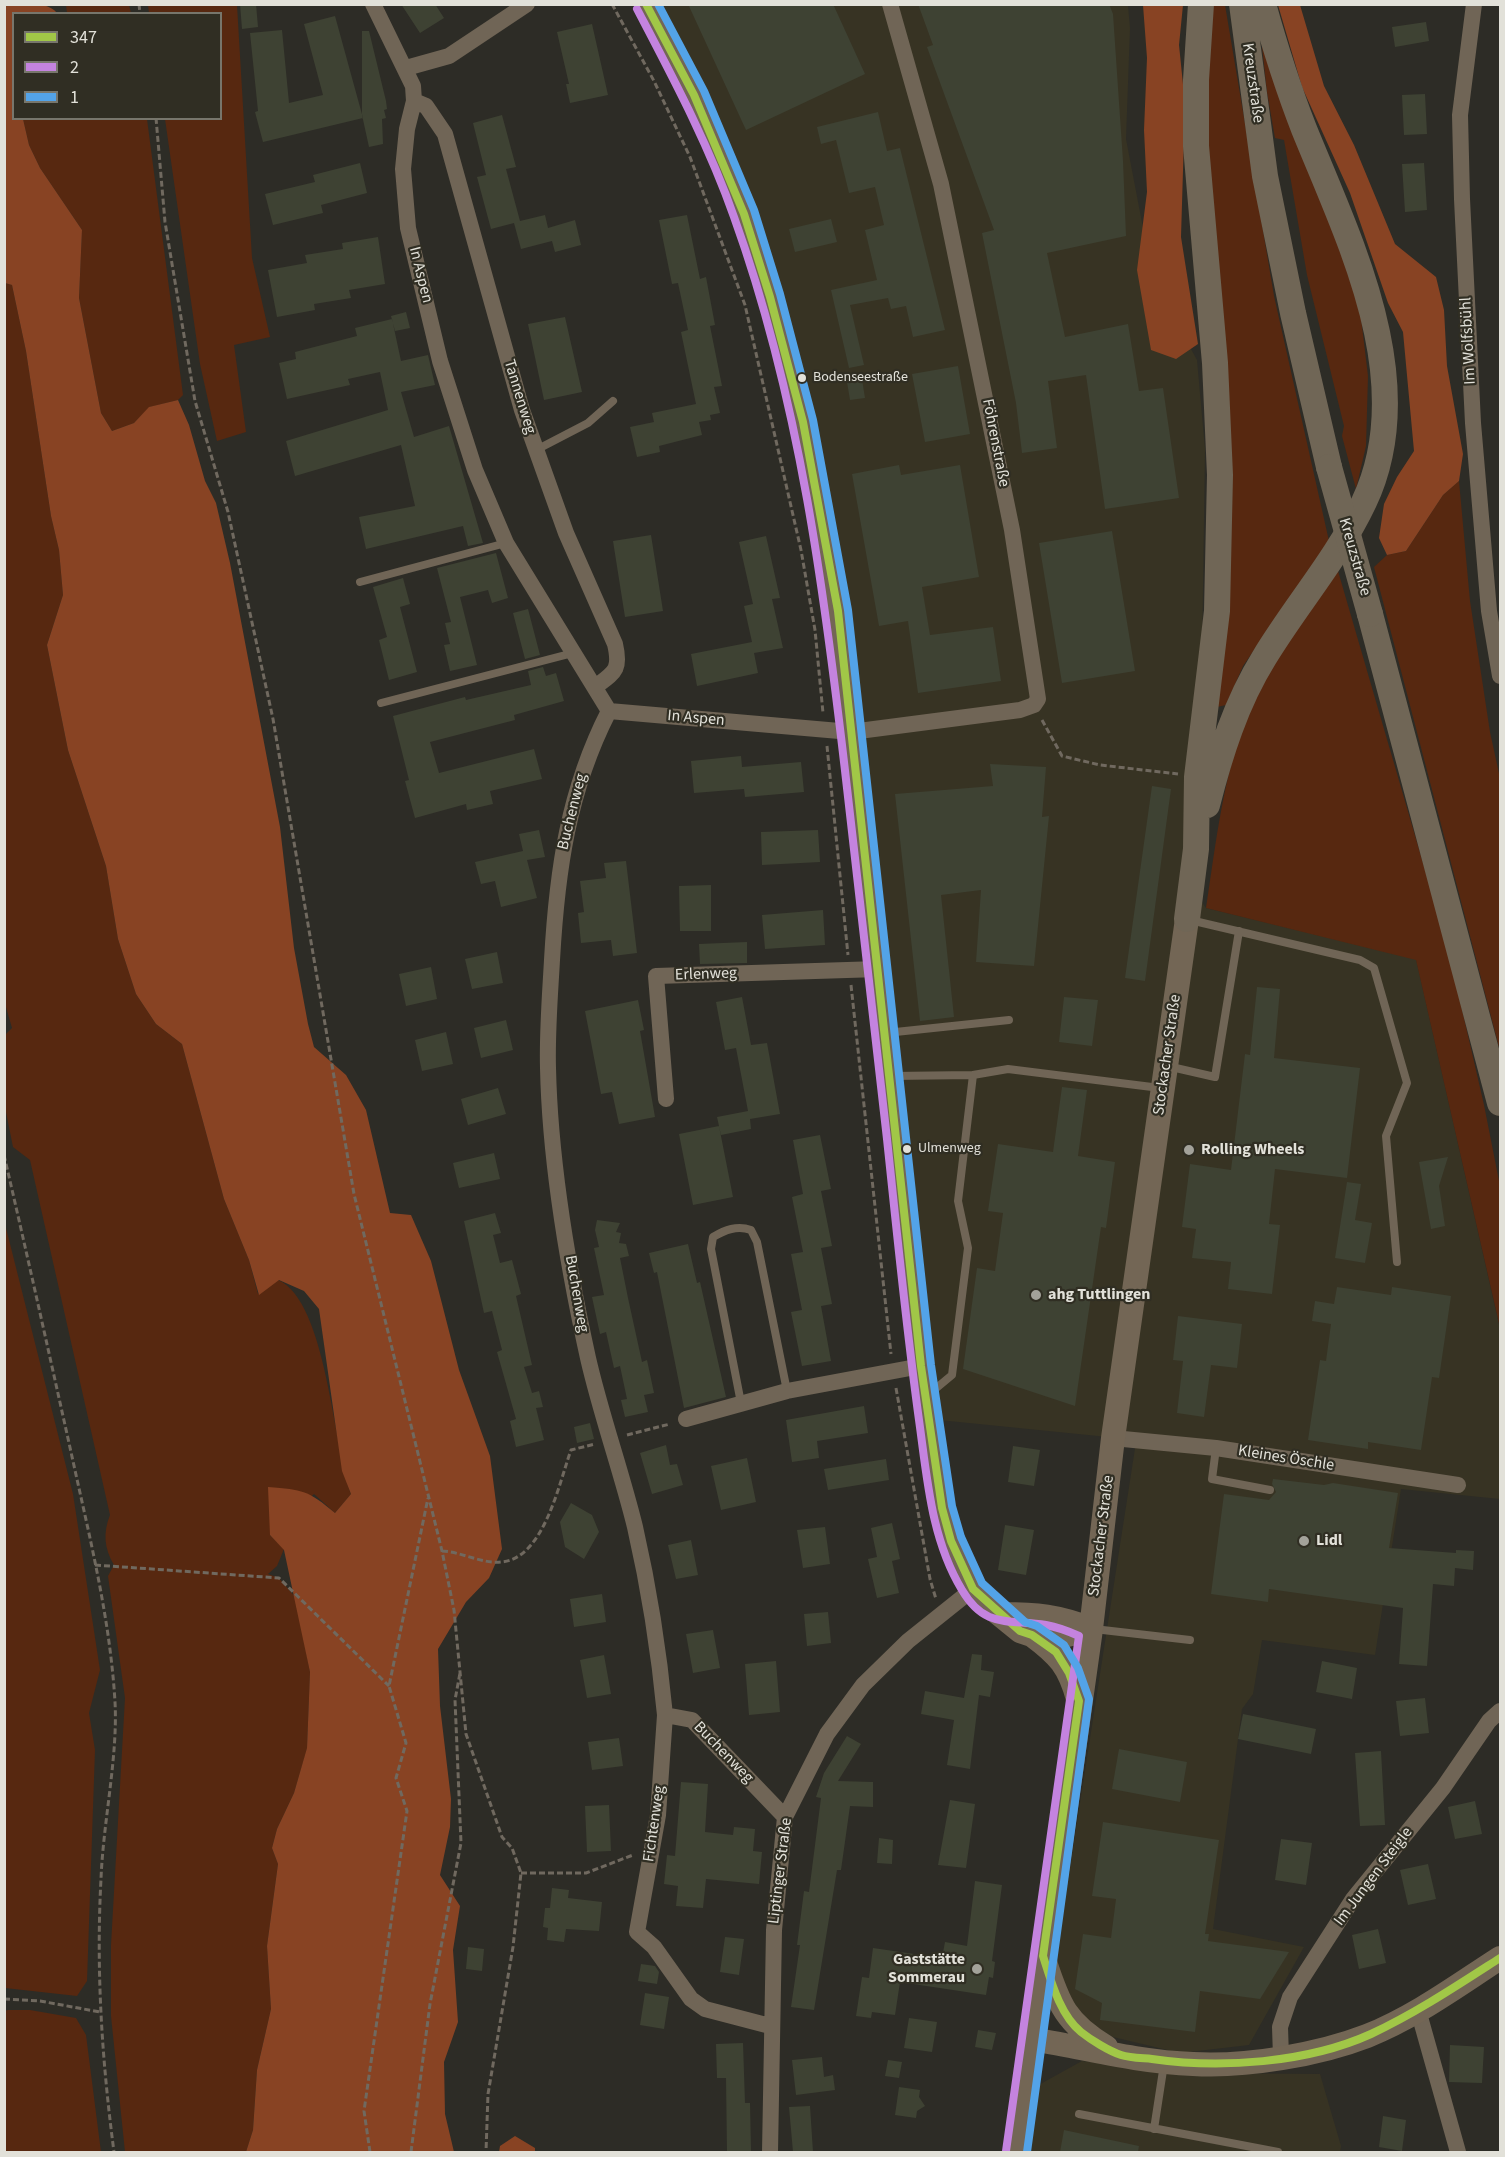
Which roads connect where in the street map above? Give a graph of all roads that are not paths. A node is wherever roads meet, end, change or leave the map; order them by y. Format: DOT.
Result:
graph roads {
  1 [pos="373,4"];
  2 [pos="527,4"];
  3 [pos="646,4"];
  4 [pos="890,4"];
  5 [pos="1201,4"];
  6 [pos="1242,4"];
  7 [pos="1263,4"];
  8 [pos="1474,4"];
  9 [pos="406,68"];
  10 [pos="414,101"];
  11 [pos="613,400"];
  12 [pos="536,450"];
  13 [pos="506,543"];
  14 [pos="360,582"];
  15 [pos="573,653"];
  16 [pos="1500,676"];
  17 [pos="595,687"];
  18 [pos="381,703"];
  19 [pos="609,711"];
  20 [pos="851,732"];
  21 [pos="1196,849"];
  22 [pos="1187,919"];
  23 [pos="1239,931"];
  24 [pos="879,969"];
  25 [pos="1009,1020"];
  26 [pos="886,1033"];
  27 [pos="973,1075"];
  28 [pos="890,1076"];
  29 [pos="1165,1077"];
  30 [pos="666,1099"];
  31 [pos="1500,1103"];
  32 [pos="1397,1262"];
  33 [pos="921,1366"];
  34 [pos="787,1391"];
  35 [pos="926,1398"];
  36 [pos="741,1403"];
  37 [pos="686,1419"];
  38 [pos="1113,1438"];
  39 [pos="1216,1449"];
  40 [pos="1458,1485"];
  41 [pos="1270,1490"];
  42 [pos="973,1589"];
  43 [pos="1002,1614"];
  44 [pos="1091,1629"];
  45 [pos="1032,1635"];
  46 [pos="1190,1640"];
  47 [pos="1079,1701"];
  48 [pos="1500,1712"];
  49 [pos="664,1715"];
  50 [pos="785,1817"];
  51 [pos="1043,1956"];
  52 [pos="1500,1958"];
  53 [pos="1418,2010"];
  54 [pos="770,2026"];
  55 [pos="1032,2039"];
  56 [pos="1121,2055"];
  57 [pos="1281,2057"];
  58 [pos="1164,2061"];
  59 [pos="1079,2114"];
  60 [pos="1154,2128"];
  61 [pos="770,2152"];
  62 [pos="1016,2152"];
  63 [pos="1278,2152"];
  64 [pos="1458,2152"];
  1 -- 9 [label="street, In Aspen"];
  2 -- 9 [label="street"];
  3 -- 20 [label="street"];
  4 -- 20 [label="street, Föhrenstraße"];
  5 -- 21 [label="main road"];
  6 -- 31 [label="main road, Kreuzstraße, bridge"];
  7 -- 21 [label="main road"];
  8 -- 16 [label="street, Im Wolfsbühl"];
  9 -- 10 [label="street, In Aspen"];
  10 -- 12 [label="street, Tannenweg"];
  10 -- 13 [label="street, In Aspen"];
  11 -- 12 [label="lane"];
  12 -- 17 [label="street, Tannenweg"];
  13 -- 14 [label="lane"];
  13 -- 15 [label="street, In Aspen"];
  15 -- 17 [label="street, In Aspen"];
  15 -- 18 [label="lane"];
  17 -- 19 [label="street, In Aspen"];
  19 -- 20 [label="street, In Aspen"];
  19 -- 49 [label="street, Buchenweg"];
  20 -- 24 [label="street"];
  21 -- 22 [label="main road"];
  22 -- 23 [label="lane"];
  22 -- 29 [label="street, Stockacher Straße"];
  23 -- 29 [label="lane"];
  23 -- 32 [label="lane"];
  24 -- 26 [label="street"];
  24 -- 30 [label="street, Erlenweg"];
  25 -- 26 [label="lane"];
  26 -- 28 [label="street"];
  27 -- 28 [label="lane"];
  27 -- 29 [label="lane"];
  27 -- 35 [label="lane"];
  28 -- 33 [label="street"];
  29 -- 38 [label="street, Stockacher Straße"];
  33 -- 34 [label="street"];
  33 -- 35 [label="street"];
  34 -- 36 [label="street"];
  34 -- 36 [label="lane"];
  35 -- 42 [label="street"];
  36 -- 37 [label="street"];
  38 -- 39 [label="street, Kleines Öschle"];
  38 -- 44 [label="street, Stockacher Straße"];
  39 -- 40 [label="street, Kleines Öschle"];
  39 -- 41 [label="lane"];
  42 -- 43 [label="street"];
  42 -- 50 [label="street, Liptinger Straße"];
  43 -- 44 [label="street"];
  43 -- 45 [label="street"];
  44 -- 45 [label="street"];
  44 -- 46 [label="lane"];
  44 -- 47 [label="street, Stockacher Straße"];
  45 -- 47 [label="street"];
  47 -- 51 [label="street, Stockacher Straße"];
  48 -- 57 [label="street, Im Jungen Steigle"];
  49 -- 50 [label="street, Buchenweg"];
  49 -- 54 [label="street, Fichtenweg"];
  50 -- 54 [label="street, Liptinger Straße"];
  51 -- 55 [label="street, Stockacher Straße"];
  51 -- 56 [label="street"];
  52 -- 53 [label="street"];
  53 -- 57 [label="street"];
  53 -- 64 [label="street"];
  54 -- 61 [label="street, Liptinger Straße"];
  55 -- 56 [label="street"];
  55 -- 62 [label="street, Stockacher Straße"];
  56 -- 58 [label="street"];
  57 -- 58 [label="street"];
  58 -- 60 [label="lane"];
  59 -- 60 [label="lane"];
  60 -- 63 [label="lane"];
}
